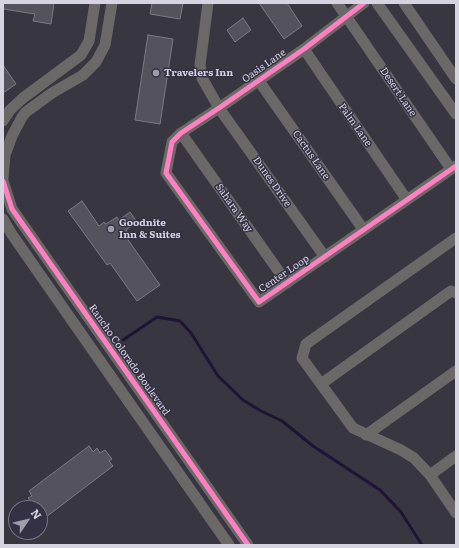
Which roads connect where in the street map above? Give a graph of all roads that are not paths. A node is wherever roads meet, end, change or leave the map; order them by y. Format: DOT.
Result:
graph roads {
  1 [pos="95,3"];
  2 [pos="112,3"];
  3 [pos="208,3"];
  4 [pos="337,3"];
  5 [pos="364,3"];
  6 [pos="377,3"];
  7 [pos="404,3"];
  8 [pos="346,16"];
  9 [pos="304,49"];
  10 [pos="456,79"];
  11 [pos="259,81"];
  12 [pos="219,108"];
  13 [pos="456,114"];
  14 [pos="3,122"];
  15 [pos="181,133"];
  16 [pos="172,142"];
  17 [pos="453,167"];
  18 [pos="3,179"];
  19 [pos="407,200"];
  20 [pos="3,219"];
  21 [pos="363,229"];
  22 [pos="456,238"];
  23 [pos="325,257"];
  24 [pos="287,283"];
  25 [pos="456,293"];
  26 [pos="456,371"];
  27 [pos="321,384"];
  28 [pos="366,435"];
  29 [pos="456,456"];
  30 [pos="430,474"];
  31 [pos="456,513"];
  32 [pos="229,545"];
  33 [pos="248,545"];
  1 -- 14 [label="street"];
  2 -- 18 [label="street, Rancho Colorado Boulevard"];
  3 -- 12 [label="street, Dunes Drive"];
  4 -- 8 [label="street, Desert Lane"];
  5 -- 8 [label="street, Oasis Lane"];
  6 -- 13 [label="street"];
  7 -- 10 [label="street"];
  8 -- 9 [label="street, Oasis Lane"];
  8 -- 17 [label="street, Desert Lane"];
  9 -- 11 [label="street, Oasis Lane"];
  9 -- 19 [label="street, Palm Lane"];
  11 -- 12 [label="street, Oasis Lane"];
  11 -- 21 [label="street, Cactus Lane"];
  12 -- 15 [label="street, Oasis Lane"];
  12 -- 23 [label="street, Dunes Drive"];
  15 -- 16 [label="street, Oasis Lane"];
  15 -- 24 [label="street, Sahara Way"];
  16 -- 24 [label="street, Center Loop"];
  17 -- 19 [label="street, Center Loop"];
  18 -- 33 [label="street, Rancho Colorado Boulevard"];
  19 -- 21 [label="street, Center Loop"];
  20 -- 32 [label="street"];
  21 -- 23 [label="street, Center Loop"];
  22 -- 27 [label="street"];
  23 -- 24 [label="street, Center Loop"];
  25 -- 27 [label="street"];
  26 -- 28 [label="street"];
  27 -- 28 [label="street"];
  28 -- 30 [label="street"];
  29 -- 30 [label="street"];
  30 -- 31 [label="street"];
}
